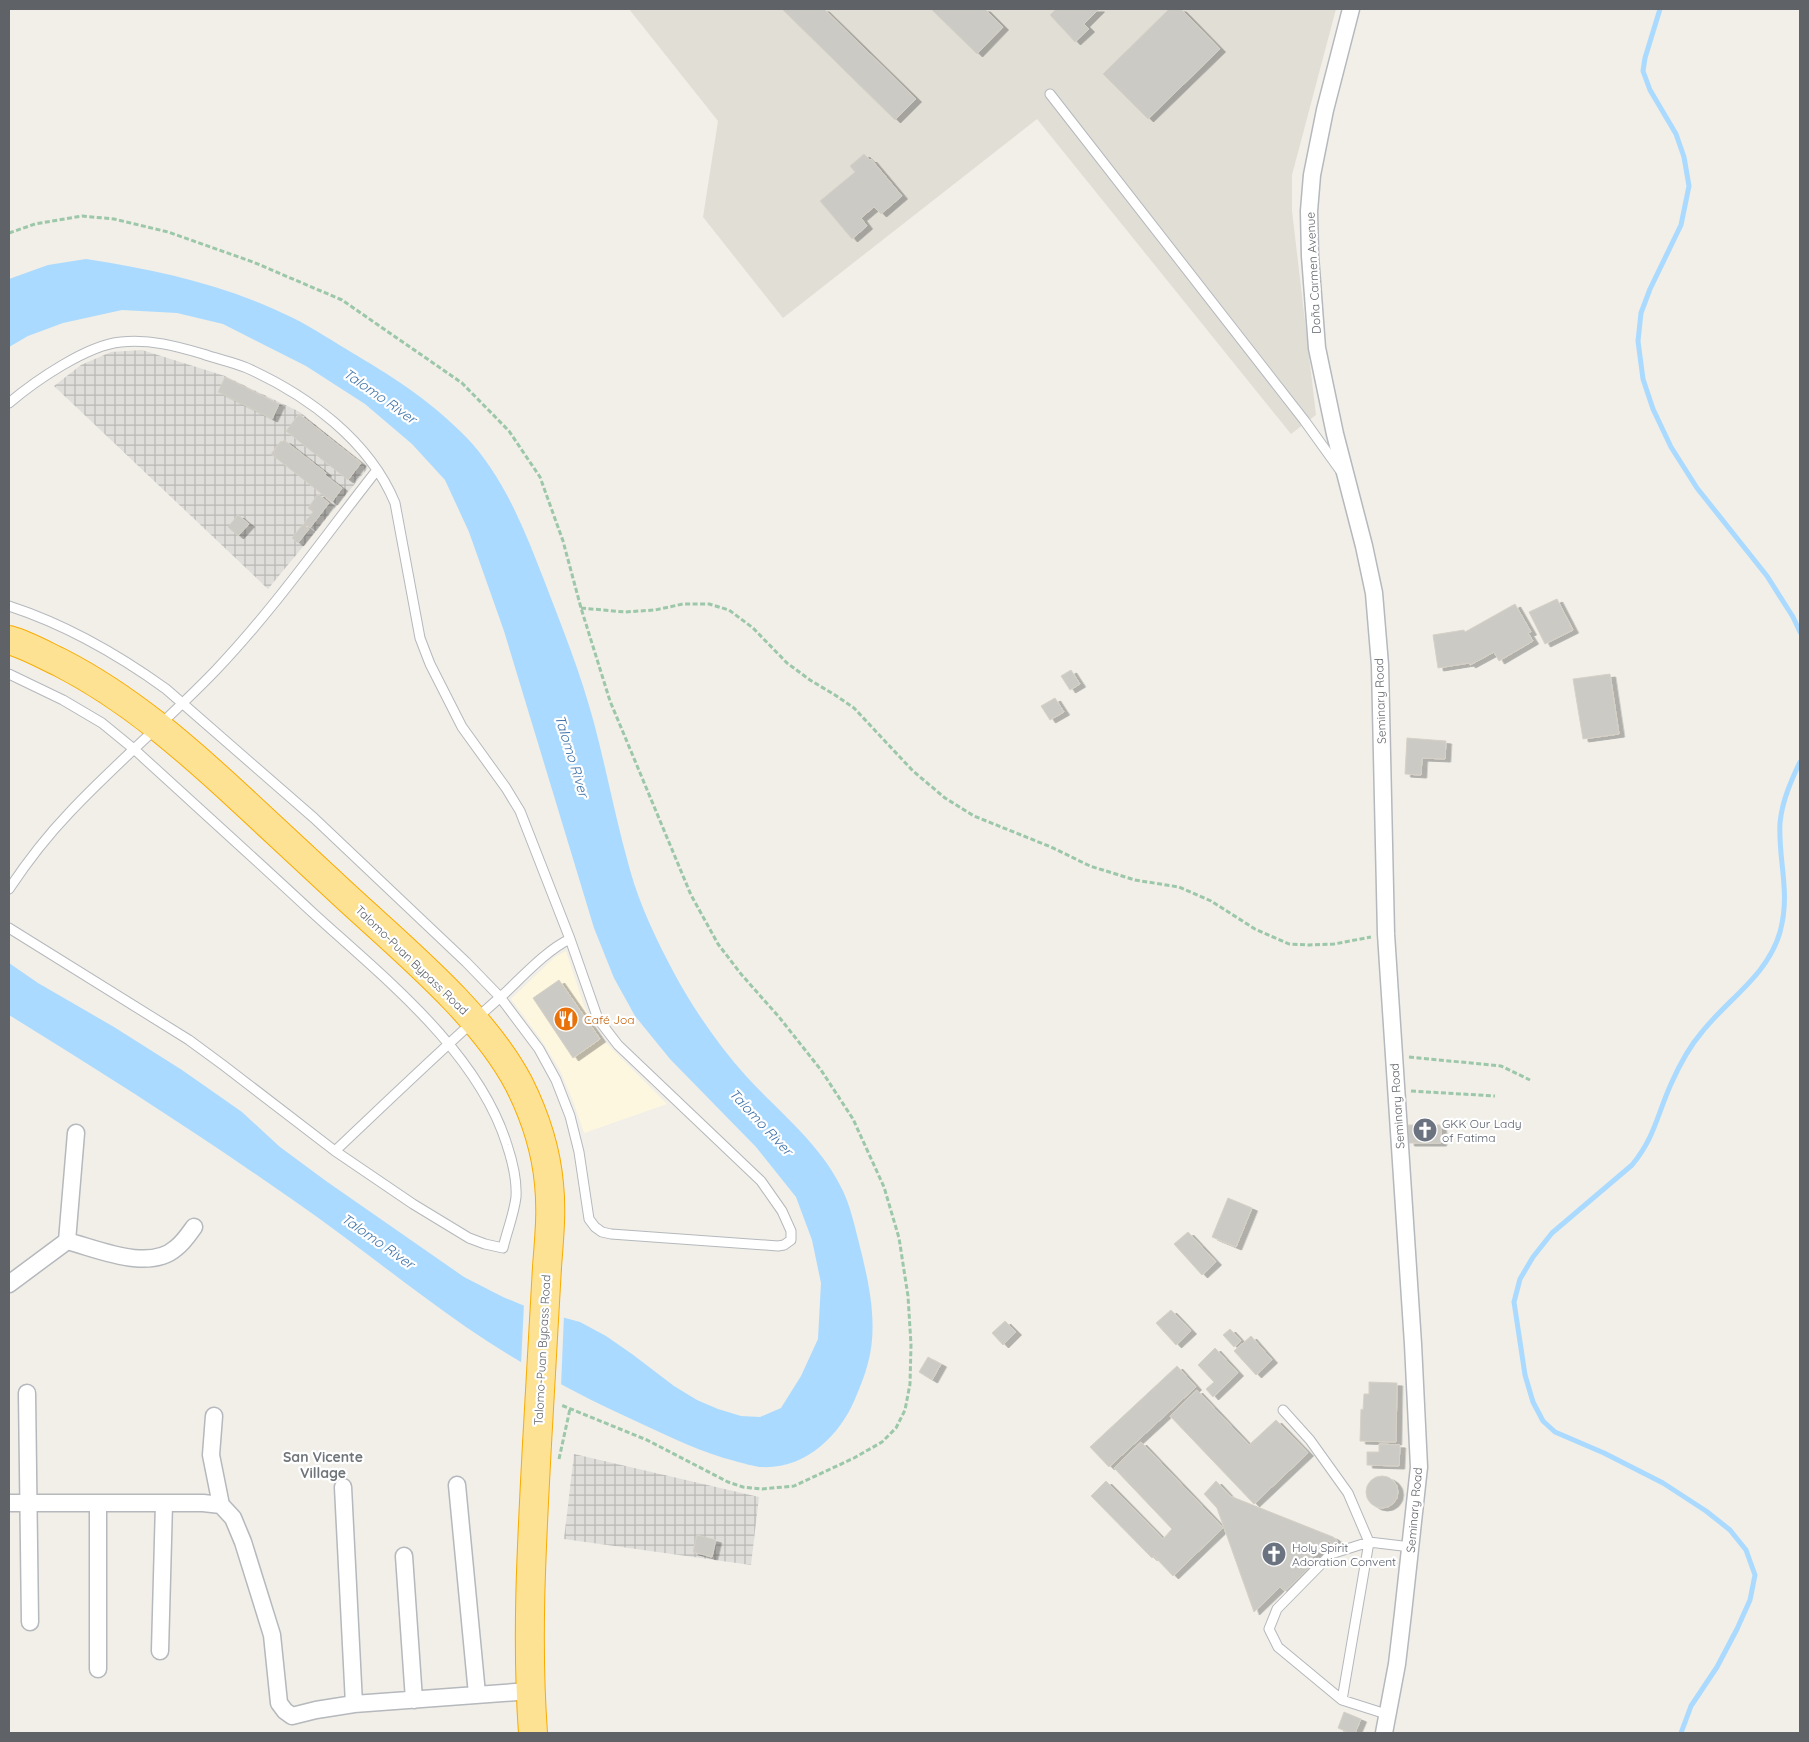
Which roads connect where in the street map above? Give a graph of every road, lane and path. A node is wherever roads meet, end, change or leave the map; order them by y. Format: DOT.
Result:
graph roads {
  1 [pos="1351,9"];
  2 [pos="1050,94"];
  3 [pos="9,233"];
  4 [pos="9,403"];
  5 [pos="376,470"];
  6 [pos="1347,479"];
  7 [pos="9,606"];
  8 [pos="581,608"];
  9 [pos="9,640"];
  10 [pos="9,674"];
  11 [pos="183,703"];
  12 [pos="160,726"];
  13 [pos="135,750"];
  14 [pos="9,889"];
  15 [pos="9,928"];
  16 [pos="1386,934"];
  17 [pos="570,939"];
  18 [pos="500,997"];
  19 [pos="474,1021"];
  20 [pos="448,1044"];
  21 [pos="1393,1056"];
  22 [pos="1530,1080"];
  23 [pos="1396,1090"];
  24 [pos="1496,1096"];
  25 [pos="76,1133"];
  26 [pos="335,1151"];
  27 [pos="194,1228"];
  28 [pos="68,1240"];
  29 [pos="9,1284"];
  30 [pos="27,1393"];
  31 [pos="1283,1410"];
  32 [pos="214,1416"];
  33 [pos="560,1459"];
  34 [pos="456,1485"];
  35 [pos="343,1487"];
  36 [pos="9,1503"];
  37 [pos="28,1503"];
  38 [pos="98,1503"];
  39 [pos="164,1503"];
  40 [pos="221,1505"];
  41 [pos="1369,1542"];
  42 [pos="1411,1547"];
  43 [pos="404,1556"];
  44 [pos="30,1622"];
  45 [pos="160,1651"];
  46 [pos="98,1669"];
  47 [pos="530,1691"];
  48 [pos="477,1694"];
  49 [pos="414,1700"];
  50 [pos="1342,1700"];
  51 [pos="354,1704"];
  52 [pos="1386,1714"];
  53 [pos="533,1733"];
  54 [pos="1384,1733"];
  1 -- 6 [label="street, Doña Carmen Avenue"];
  2 -- 6 [label="lane"];
  3 -- 8 [label="path"];
  4 -- 5 [label="lane"];
  5 -- 11 [label="lane"];
  5 -- 17 [label="lane"];
  6 -- 16 [label="street, Seminary Road"];
  7 -- 11 [label="lane"];
  8 -- 16 [label="path"];
  8 -- 33 [label="path"];
  9 -- 12 [label="highway, Talomo-Puan Bypass Road"];
  10 -- 13 [label="lane"];
  11 -- 12 [label="lane"];
  11 -- 18 [label="lane"];
  12 -- 13 [label="lane"];
  12 -- 19 [label="highway, Talomo-Puan Bypass Road"];
  13 -- 14 [label="lane"];
  13 -- 20 [label="lane"];
  15 -- 26 [label="lane"];
  16 -- 21 [label="street, Seminary Road"];
  17 -- 18 [label="lane"];
  17 -- 18 [label="lane"];
  18 -- 19 [label="lane"];
  19 -- 20 [label="lane"];
  19 -- 47 [label="highway, Talomo-Puan Bypass Road, bridge"];
  20 -- 26 [label="lane"];
  20 -- 26 [label="lane"];
  21 -- 22 [label="path"];
  21 -- 23 [label="street, Seminary Road"];
  23 -- 24 [label="path"];
  23 -- 42 [label="street, Seminary Road"];
  25 -- 28 [label="street"];
  27 -- 28 [label="street"];
  28 -- 29 [label="street"];
  30 -- 37 [label="street"];
  31 -- 41 [label="lane"];
  32 -- 40 [label="street"];
  34 -- 48 [label="street"];
  35 -- 51 [label="street"];
  36 -- 37 [label="street"];
  37 -- 38 [label="street"];
  37 -- 44 [label="street"];
  38 -- 39 [label="street"];
  38 -- 46 [label="street"];
  39 -- 40 [label="street"];
  39 -- 45 [label="street"];
  40 -- 51 [label="street"];
  41 -- 42 [label="lane"];
  41 -- 50 [label="lane"];
  41 -- 50 [label="lane"];
  42 -- 52 [label="street, Seminary Road"];
  43 -- 49 [label="street"];
  47 -- 48 [label="street"];
  47 -- 53 [label="highway, Talomo-Puan Bypass Road"];
  48 -- 49 [label="street"];
  49 -- 51 [label="street"];
  50 -- 52 [label="lane"];
  52 -- 54 [label="street, Seminary Road"];
}
